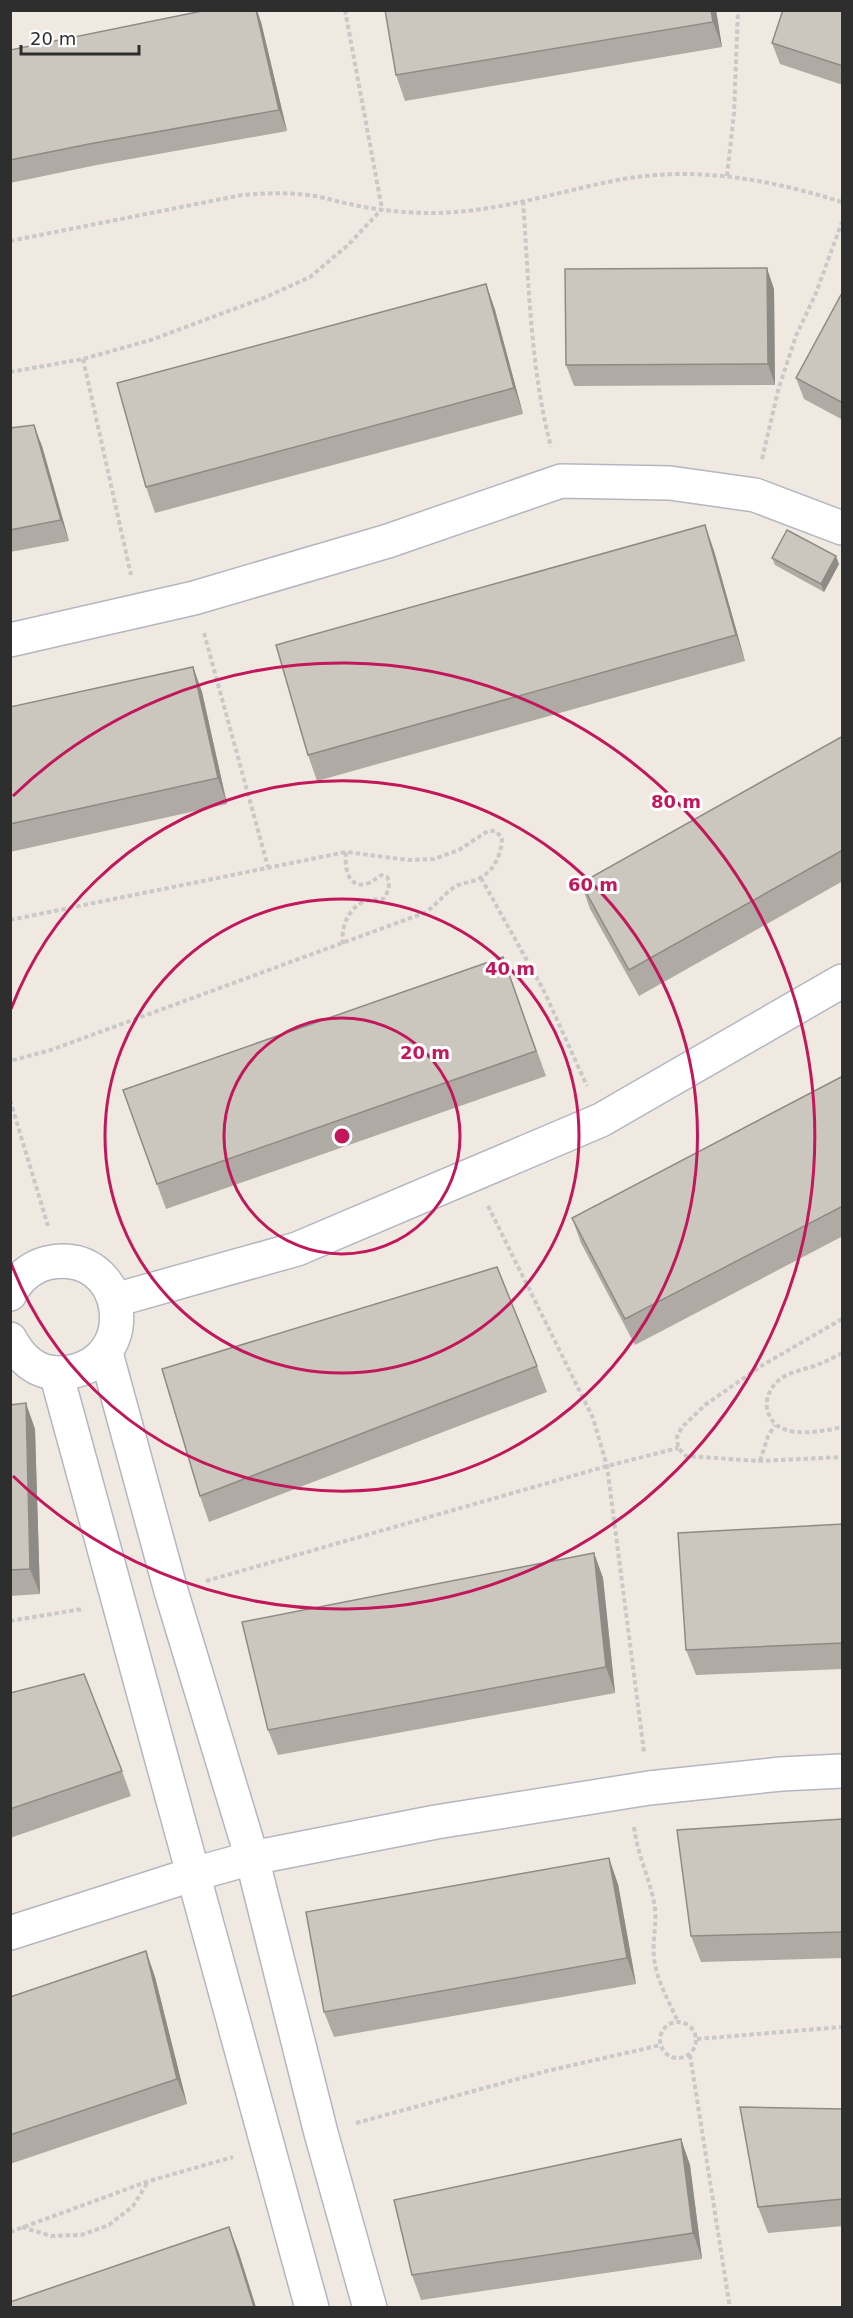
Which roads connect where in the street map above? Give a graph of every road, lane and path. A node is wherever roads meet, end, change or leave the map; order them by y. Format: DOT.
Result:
graph roads {
  1 [pos="345,10"];
  2 [pos="738,10"];
  3 [pos="727,176"];
  4 [pos="523,201"];
  5 [pos="843,202"];
  6 [pos="382,209"];
  7 [pos="843,222"];
  8 [pos="10,241"];
  9 [pos="83,359"];
  10 [pos="10,372"];
  11 [pos="561,481"];
  12 [pos="755,495"];
  13 [pos="843,528"];
  14 [pos="194,597"];
  15 [pos="139,611"];
  16 [pos="10,640"];
  17 [pos="346,852"];
  18 [pos="268,867"];
  19 [pos="481,878"];
  20 [pos="10,920"];
  21 [pos="343,944"];
  22 [pos="843,981"];
  23 [pos="10,1061"];
  24 [pos="10,1100"];
  25 [pos="601,1120"];
  26 [pos="473,1176"];
  27 [pos="58,1261"];
  28 [pos="10,1294"];
  29 [pos="115,1300"];
  30 [pos="843,1319"];
  31 [pos="10,1338"];
  32 [pos="106,1353"];
  33 [pos="843,1353"];
  34 [pos="56,1373"];
  35 [pos="775,1425"];
  36 [pos="843,1427"];
  37 [pos="678,1448"];
  38 [pos="843,1456"];
  39 [pos="760,1461"];
  40 [pos="607,1466"];
  41 [pos="171,1591"];
  42 [pos="119,1603"];
  43 [pos="10,1621"];
  44 [pos="843,1771"];
  45 [pos="639,1790"];
  46 [pos="252,1858"];
  47 [pos="194,1874"];
  48 [pos="10,1933"];
  49 [pos="678,2022"];
  50 [pos="843,2027"];
  51 [pos="697,2039"];
  52 [pos="661,2045"];
  53 [pos="690,2055"];
  54 [pos="321,2133"];
  55 [pos="268,2147"];
  56 [pos="149,2181"];
  57 [pos="22,2227"];
  58 [pos="10,2232"];
  59 [pos="312,2307"];
  60 [pos="370,2307"];
  61 [pos="729,2307"];
  1 -- 6 [label="path"];
  2 -- 3 [label="path"];
  3 -- 4 [label="path"];
  3 -- 5 [label="path"];
  4 -- 6 [label="path"];
  4 -- 11 [label="path"];
  6 -- 8 [label="path"];
  6 -- 9 [label="path"];
  7 -- 12 [label="path"];
  9 -- 10 [label="path"];
  9 -- 15 [label="path"];
  11 -- 12 [label="street"];
  11 -- 14 [label="street"];
  12 -- 13 [label="street"];
  14 -- 15 [label="street"];
  14 -- 18 [label="path"];
  15 -- 16 [label="street"];
  17 -- 18 [label="path"];
  17 -- 19 [label="path"];
  17 -- 21 [label="path"];
  18 -- 20 [label="path"];
  19 -- 21 [label="path"];
  19 -- 25 [label="path"];
  21 -- 23 [label="path"];
  22 -- 25 [label="street"];
  24 -- 27 [label="path"];
  25 -- 26 [label="street"];
  26 -- 29 [label="street"];
  26 -- 40 [label="path"];
  27 -- 28 [label="street"];
  27 -- 29 [label="street"];
  29 -- 32 [label="street"];
  30 -- 37 [label="path"];
  31 -- 34 [label="street"];
  32 -- 34 [label="street"];
  32 -- 41 [label="street"];
  33 -- 35 [label="path"];
  34 -- 42 [label="street"];
  35 -- 36 [label="path"];
  35 -- 39 [label="path"];
  37 -- 39 [label="path"];
  37 -- 40 [label="path"];
  38 -- 39 [label="path"];
  40 -- 41 [label="path"];
  40 -- 45 [label="path"];
  41 -- 46 [label="street"];
  42 -- 43 [label="path"];
  42 -- 47 [label="street"];
  44 -- 45 [label="street"];
  45 -- 46 [label="street"];
  45 -- 49 [label="path"];
  46 -- 47 [label="street"];
  46 -- 54 [label="street"];
  47 -- 48 [label="street"];
  47 -- 55 [label="street"];
  49 -- 51 [label="path"];
  49 -- 52 [label="path"];
  50 -- 51 [label="path"];
  51 -- 53 [label="path"];
  52 -- 53 [label="path"];
  52 -- 54 [label="path"];
  53 -- 61 [label="path"];
  54 -- 60 [label="street"];
  55 -- 56 [label="path"];
  55 -- 59 [label="street"];
  56 -- 57 [label="path"];
  56 -- 57 [label="path"];
  57 -- 58 [label="path"];
}
